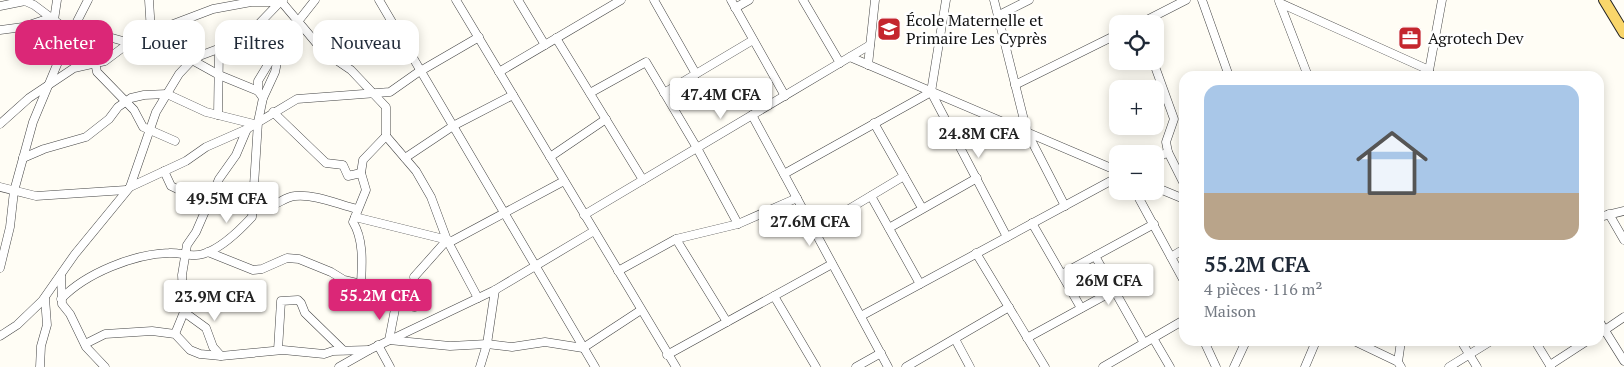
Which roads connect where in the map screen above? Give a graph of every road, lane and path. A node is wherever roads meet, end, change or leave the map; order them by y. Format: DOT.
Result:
graph roads {
  1 [pos="57,0"];
  2 [pos="88,0"];
  3 [pos="148,0"];
  4 [pos="224,0"];
  5 [pos="315,0"];
  6 [pos="379,0"];
  7 [pos="456,0"];
  8 [pos="518,0"];
  9 [pos="621,0"];
  10 [pos="654,0"];
  11 [pos="731,0"];
  12 [pos="749,0"];
  13 [pos="803,0"];
  14 [pos="875,0"];
  15 [pos="946,0"];
  16 [pos="994,0"];
  17 [pos="1028,0"];
  18 [pos="1186,0"];
  19 [pos="1202,0"];
  20 [pos="1442,0"];
  21 [pos="1604,0"];
  22 [pos="1614,0"];
  23 [pos="18,1"];
  24 [pos="281,1"];
  25 [pos="1280,1"];
  26 [pos="0,6"];
  27 [pos="218,8"];
  28 [pos="735,8"];
  29 [pos="1614,14"];
  30 [pos="998,15"];
  31 [pos="1157,15"];
  32 [pos="52,19"];
  33 [pos="77,20"];
  34 [pos="150,20"];
  35 [pos="184,20"];
  36 [pos="263,20"];
  37 [pos="295,20"];
  38 [pos="298,20"];
  39 [pos="0,30"];
  40 [pos="303,30"];
  41 [pos="1624,33"];
  42 [pos="479,37"];
  43 [pos="556,38"];
  44 [pos="1109,38"];
  45 [pos="753,40"];
  46 [pos="546,45"];
  47 [pos="870,45"];
  48 [pos="850,57"];
  49 [pos="840,63"];
  50 [pos="58,65"];
  51 [pos="90,65"];
  52 [pos="96,65"];
  53 [pos="187,65"];
  54 [pos="201,65"];
  55 [pos="218,65"];
  56 [pos="268,65"];
  57 [pos="276,65"];
  58 [pos="868,65"];
  59 [pos="1156,70"];
  60 [pos="421,71"];
  61 [pos="1227,71"];
  62 [pos="1306,71"];
  63 [pos="1424,71"];
  64 [pos="1428,71"];
  65 [pos="499,72"];
  66 [pos="696,74"];
  67 [pos="218,75"];
  68 [pos="1015,85"];
  69 [pos="50,86"];
  70 [pos="258,91"];
  71 [pos="931,92"];
  72 [pos="373,93"];
  73 [pos="590,93"];
  74 [pos="664,93"];
  75 [pos="167,94"];
  76 [pos="513,95"];
  77 [pos="785,96"];
  78 [pos="263,98"];
  79 [pos="126,101"];
  80 [pos="273,112"];
  81 [pos="218,115"];
  82 [pos="752,116"];
  83 [pos="606,119"];
  84 [pos="874,123"];
  85 [pos="0,124"];
  86 [pos="253,125"];
  87 [pos="454,126"];
  88 [pos="149,132"];
  89 [pos="1027,132"];
  90 [pos="386,136"];
  91 [pos="175,141"];
  92 [pos="697,148"];
  93 [pos="1168,152"];
  94 [pos="1164,154"];
  95 [pos="550,157"];
  96 [pos="23,158"];
  97 [pos="404,158"];
  98 [pos="1109,167"];
  99 [pos="164,171"];
  100 [pos="361,172"];
  101 [pos="784,174"];
  102 [pos="1179,174"];
  103 [pos="904,176"];
  104 [pos="976,178"];
  105 [pos="643,180"];
  106 [pos="564,181"];
  107 [pos="1109,182"];
  108 [pos="0,187"];
  109 [pos="128,188"];
  110 [pos="14,191"];
  111 [pos="1164,191"];
  112 [pos="870,196"];
  113 [pos="1179,197"];
  114 [pos="797,198"];
  115 [pos="1139,200"];
  116 [pos="209,201"];
  117 [pos="254,205"];
  118 [pos="1064,206"];
  119 [pos="922,208"];
  120 [pos="357,209"];
  121 [pos="1624,211"];
  122 [pos="505,213"];
  123 [pos="1608,214"];
  124 [pos="584,215"];
  125 [pos="1604,215"];
  126 [pos="355,218"];
  127 [pos="1032,223"];
  128 [pos="738,224"];
  129 [pos="1154,224"];
  130 [pos="889,228"];
  131 [pos="814,230"];
  132 [pos="594,231"];
  133 [pos="1007,237"];
  134 [pos="676,239"];
  135 [pos="447,240"];
  136 [pos="1624,240"];
  137 [pos="208,252"];
  138 [pos="1179,252"];
  139 [pos="976,253"];
  140 [pos="184,256"];
  141 [pos="1095,256"];
  142 [pos="1171,257"];
  143 [pos="832,264"];
  144 [pos="536,267"];
  145 [pos="0,268"];
  146 [pos="618,271"];
  147 [pos="1179,272"];
  148 [pos="1062,274"];
  149 [pos="61,275"];
  150 [pos="414,277"];
  151 [pos="361,284"];
  152 [pos="920,284"];
  153 [pos="495,290"];
  154 [pos="1113,290"];
  155 [pos="774,296"];
  156 [pos="45,298"];
  157 [pos="478,298"];
  158 [pos="61,299"];
  159 [pos="396,304"];
  160 [pos="415,307"];
  161 [pos="1008,307"];
  162 [pos="1081,308"];
  163 [pos="641,310"];
  164 [pos="184,312"];
  165 [pos="861,316"];
  166 [pos="1624,317"];
  167 [pos="726,322"];
  168 [pos="1179,323"];
  169 [pos="1604,331"];
  170 [pos="175,334"];
  171 [pos="1604,335"];
  172 [pos="0,336"];
  173 [pos="1027,338"];
  174 [pos="1154,338"];
  175 [pos="954,339"];
  176 [pos="389,340"];
  177 [pos="1144,343"];
  178 [pos="85,344"];
  179 [pos="487,344"];
  180 [pos="378,345"];
  181 [pos="1206,346"];
  182 [pos="1244,346"];
  183 [pos="1314,346"];
  184 [pos="1363,346"];
  185 [pos="1401,346"];
  186 [pos="1465,346"];
  187 [pos="1483,346"];
  188 [pos="1538,346"];
  189 [pos="1580,346"];
  190 [pos="584,348"];
  191 [pos="278,350"];
  192 [pos="343,350"];
  193 [pos="368,350"];
  194 [pos="881,353"];
  195 [pos="1470,354"];
  196 [pos="668,355"];
  197 [pos="221,356"];
  198 [pos="1624,362"];
  199 [pos="1399,365"];
  200 [pos="1550,366"];
  201 [pos="40,367"];
  202 [pos="105,367"];
  203 [pos="338,367"];
  204 [pos="390,367"];
  205 [pos="480,367"];
  206 [pos="594,367"];
  207 [pos="676,367"];
  208 [pos="816,367"];
  209 [pos="856,367"];
  210 [pos="888,367"];
  211 [pos="906,367"];
  212 [pos="970,367"];
  213 [pos="1045,367"];
  214 [pos="1103,367"];
  215 [pos="1170,367"];
  216 [pos="1216,367"];
  217 [pos="1234,367"];
  218 [pos="1305,367"];
  219 [pos="1449,367"];
  220 [pos="1478,367"];
  1 -- 32 [label="street"];
  2 -- 33 [label="street"];
  3 -- 34 [label="street"];
  4 -- 27 [label="street"];
  5 -- 38 [label="street"];
  6 -- 60 [label="street"];
  7 -- 42 [label="street"];
  8 -- 46 [label="street"];
  9 -- 43 [label="street"];
  10 -- 66 [label="street"];
  11 -- 28 [label="street"];
  12 -- 28 [label="street"];
  13 -- 49 [label="street"];
  14 -- 47 [label="street"];
  15 -- 71 [label="street"];
  16 -- 30 [label="street"];
  17 -- 30 [label="street"];
  18 -- 31 [label="street"];
  19 -- 61 [label="street"];
  20 -- 64 [label="street"];
  21 -- 29 [label="main road"];
  22 -- 29 [label="main road"];
  23 -- 26 [label="street"];
  23 -- 32 [label="street"];
  24 -- 27 [label="street"];
  24 -- 36 [label="street"];
  24 -- 37 [label="street"];
  25 -- 62 [label="street"];
  25 -- 63 [label="street"];
  27 -- 35 [label="street"];
  28 -- 45 [label="street"];
  29 -- 41 [label="main road"];
  30 -- 68 [label="street"];
  32 -- 39 [label="street"];
  40 -- 72 [label="street"];
  42 -- 60 [label="street"];
  42 -- 65 [label="street"];
  43 -- 46 [label="street"];
  43 -- 73 [label="street"];
  44 -- 68 [label="street"];
  45 -- 66 [label="street"];
  45 -- 77 [label="street"];
  46 -- 65 [label="street"];
  47 -- 48 [label="street"];
  47 -- 58 [label="street"];
  48 -- 49 [label="street"];
  48 -- 58 [label="street"];
  49 -- 77 [label="street"];
  50 -- 69 [label="street"];
  51 -- 69 [label="street"];
  52 -- 79 [label="street"];
  53 -- 75 [label="street"];
  54 -- 67 [label="street"];
  55 -- 67 [label="street"];
  56 -- 70 [label="street"];
  57 -- 78 [label="street"];
  58 -- 71 [label="street"];
  59 -- 93 [label="street"];
  60 -- 72 [label="street"];
  60 -- 87 [label="street"];
  65 -- 76 [label="street"];
  66 -- 74 [label="street"];
  67 -- 70 [label="street"];
  67 -- 81 [label="street"];
  68 -- 89 [label="street"];
  69 -- 85 [label="street"];
  69 -- 96 [label="street"];
  70 -- 78 [label="street"];
  71 -- 84 [label="street"];
  71 -- 89 [label="street"];
  71 -- 104 [label="street"];
  72 -- 80 [label="street"];
  72 -- 90 [label="street"];
  73 -- 74 [label="street"];
  73 -- 83 [label="street"];
  74 -- 92 [label="street"];
  75 -- 79 [label="street"];
  75 -- 81 [label="street"];
  75 -- 88 [label="street"];
  76 -- 87 [label="street"];
  76 -- 95 [label="street"];
  77 -- 82 [label="street"];
  78 -- 86 [label="street"];
  79 -- 88 [label="street"];
  79 -- 96 [label="street"];
  80 -- 86 [label="street"];
  80 -- 100 [label="street"];
  81 -- 86 [label="street"];
  82 -- 92 [label="street"];
  82 -- 101 [label="street"];
  83 -- 95 [label="street"];
  83 -- 105 [label="street"];
  84 -- 101 [label="street"];
  84 -- 103 [label="street"];
  86 -- 99 [label="street"];
  86 -- 116 [label="street"];
  86 -- 117 [label="street"];
  87 -- 97 [label="street"];
  87 -- 122 [label="street"];
  88 -- 91 [label="street"];
  88 -- 109 [label="street"];
  89 -- 98 [label="street"];
  89 -- 118 [label="street"];
  90 -- 97 [label="street"];
  90 -- 100 [label="street"];
  92 -- 105 [label="street"];
  92 -- 128 [label="street"];
  93 -- 94 [label="street"];
  93 -- 102 [label="street"];
  95 -- 106 [label="street"];
  96 -- 110 [label="street"];
  97 -- 135 [label="street"];
  99 -- 109 [label="street"];
  99 -- 116 [label="street"];
  100 -- 120 [label="street"];
  101 -- 114 [label="street"];
  103 -- 112 [label="street"];
  103 -- 119 [label="street"];
  104 -- 119 [label="street"];
  104 -- 133 [label="street"];
  105 -- 124 [label="street"];
  106 -- 122 [label="street"];
  106 -- 124 [label="street"];
  107 -- 118 [label="street"];
  108 -- 110 [label="street"];
  109 -- 110 [label="street"];
  109 -- 149 [label="street"];
  110 -- 145 [label="street"];
  111 -- 113 [label="street"];
  112 -- 130 [label="street"];
  112 -- 131 [label="street"];
  114 -- 128 [label="street"];
  114 -- 131 [label="street"];
  115 -- 129 [label="street"];
  116 -- 117 [label="street"];
  116 -- 140 [label="street"];
  117 -- 120 [label="street"];
  117 -- 137 [label="street"];
  118 -- 127 [label="street"];
  119 -- 130 [label="street"];
  120 -- 126 [label="street"];
  121 -- 123 [label="street"];
  122 -- 135 [label="street"];
  122 -- 144 [label="street"];
  123 -- 125 [label="street"];
  123 -- 136 [label="street"];
  124 -- 132 [label="street"];
  126 -- 135 [label="street"];
  126 -- 151 [label="street"];
  127 -- 133 [label="street"];
  127 -- 148 [label="street"];
  128 -- 134 [label="street"];
  129 -- 141 [label="street"];
  129 -- 142 [label="street"];
  130 -- 152 [label="street"];
  131 -- 143 [label="street"];
  132 -- 144 [label="street"];
  132 -- 146 [label="street"];
  133 -- 139 [label="street"];
  134 -- 146 [label="street"];
  134 -- 167 [label="street"];
  135 -- 150 [label="street"];
  135 -- 157 [label="street"];
  137 -- 140 [label="street"];
  137 -- 151 [label="street"];
  138 -- 142 [label="street"];
  139 -- 152 [label="street"];
  139 -- 161 [label="street"];
  140 -- 158 [label="street"];
  140 -- 164 [label="street"];
  141 -- 148 [label="street"];
  141 -- 154 [label="street"];
  142 -- 147 [label="street"];
  143 -- 155 [label="street"];
  143 -- 165 [label="street"];
  144 -- 153 [label="street"];
  144 -- 190 [label="street"];
  146 -- 163 [label="street"];
  148 -- 162 [label="street"];
  149 -- 156 [label="street"];
  149 -- 158 [label="street"];
  151 -- 159 [label="street"];
  152 -- 165 [label="street"];
  153 -- 157 [label="street"];
  153 -- 179 [label="street"];
  154 -- 162 [label="street"];
  154 -- 177 [label="street"];
  155 -- 167 [label="street"];
  155 -- 208 [label="street"];
  156 -- 172 [label="street"];
  156 -- 201 [label="street"];
  157 -- 176 [label="street"];
  158 -- 178 [label="street"];
  159 -- 160 [label="street"];
  159 -- 176 [label="street"];
  161 -- 173 [label="street"];
  161 -- 175 [label="street"];
  162 -- 173 [label="street"];
  163 -- 190 [label="street"];
  163 -- 196 [label="street"];
  164 -- 170 [label="street"];
  164 -- 197 [label="street"];
  165 -- 194 [label="street"];
  166 -- 169 [label="street"];
  167 -- 196 [label="street"];
  168 -- 174 [label="street"];
  170 -- 178 [label="street"];
  170 -- 197 [label="street"];
  171 -- 198 [label="street"];
  173 -- 213 [label="street"];
  174 -- 177 [label="street"];
  174 -- 215 [label="street"];
  175 -- 211 [label="street"];
  175 -- 212 [label="street"];
  176 -- 179 [label="street"];
  176 -- 180 [label="street"];
  177 -- 214 [label="street"];
  178 -- 202 [label="street"];
  179 -- 190 [label="street"];
  179 -- 205 [label="street"];
  180 -- 193 [label="street"];
  180 -- 204 [label="street"];
  181 -- 216 [label="street"];
  182 -- 217 [label="street"];
  183 -- 218 [label="street"];
  184 -- 199 [label="street"];
  185 -- 199 [label="street"];
  186 -- 195 [label="street"];
  187 -- 195 [label="street"];
  188 -- 200 [label="street"];
  189 -- 200 [label="street"];
  190 -- 206 [label="street"];
  191 -- 192 [label="street"];
  191 -- 192 [label="street"];
  191 -- 197 [label="street"];
  192 -- 193 [label="street"];
  193 -- 203 [label="street"];
  194 -- 209 [label="street"];
  194 -- 210 [label="street"];
  195 -- 219 [label="street"];
  195 -- 220 [label="street"];
  196 -- 207 [label="street"];
}
